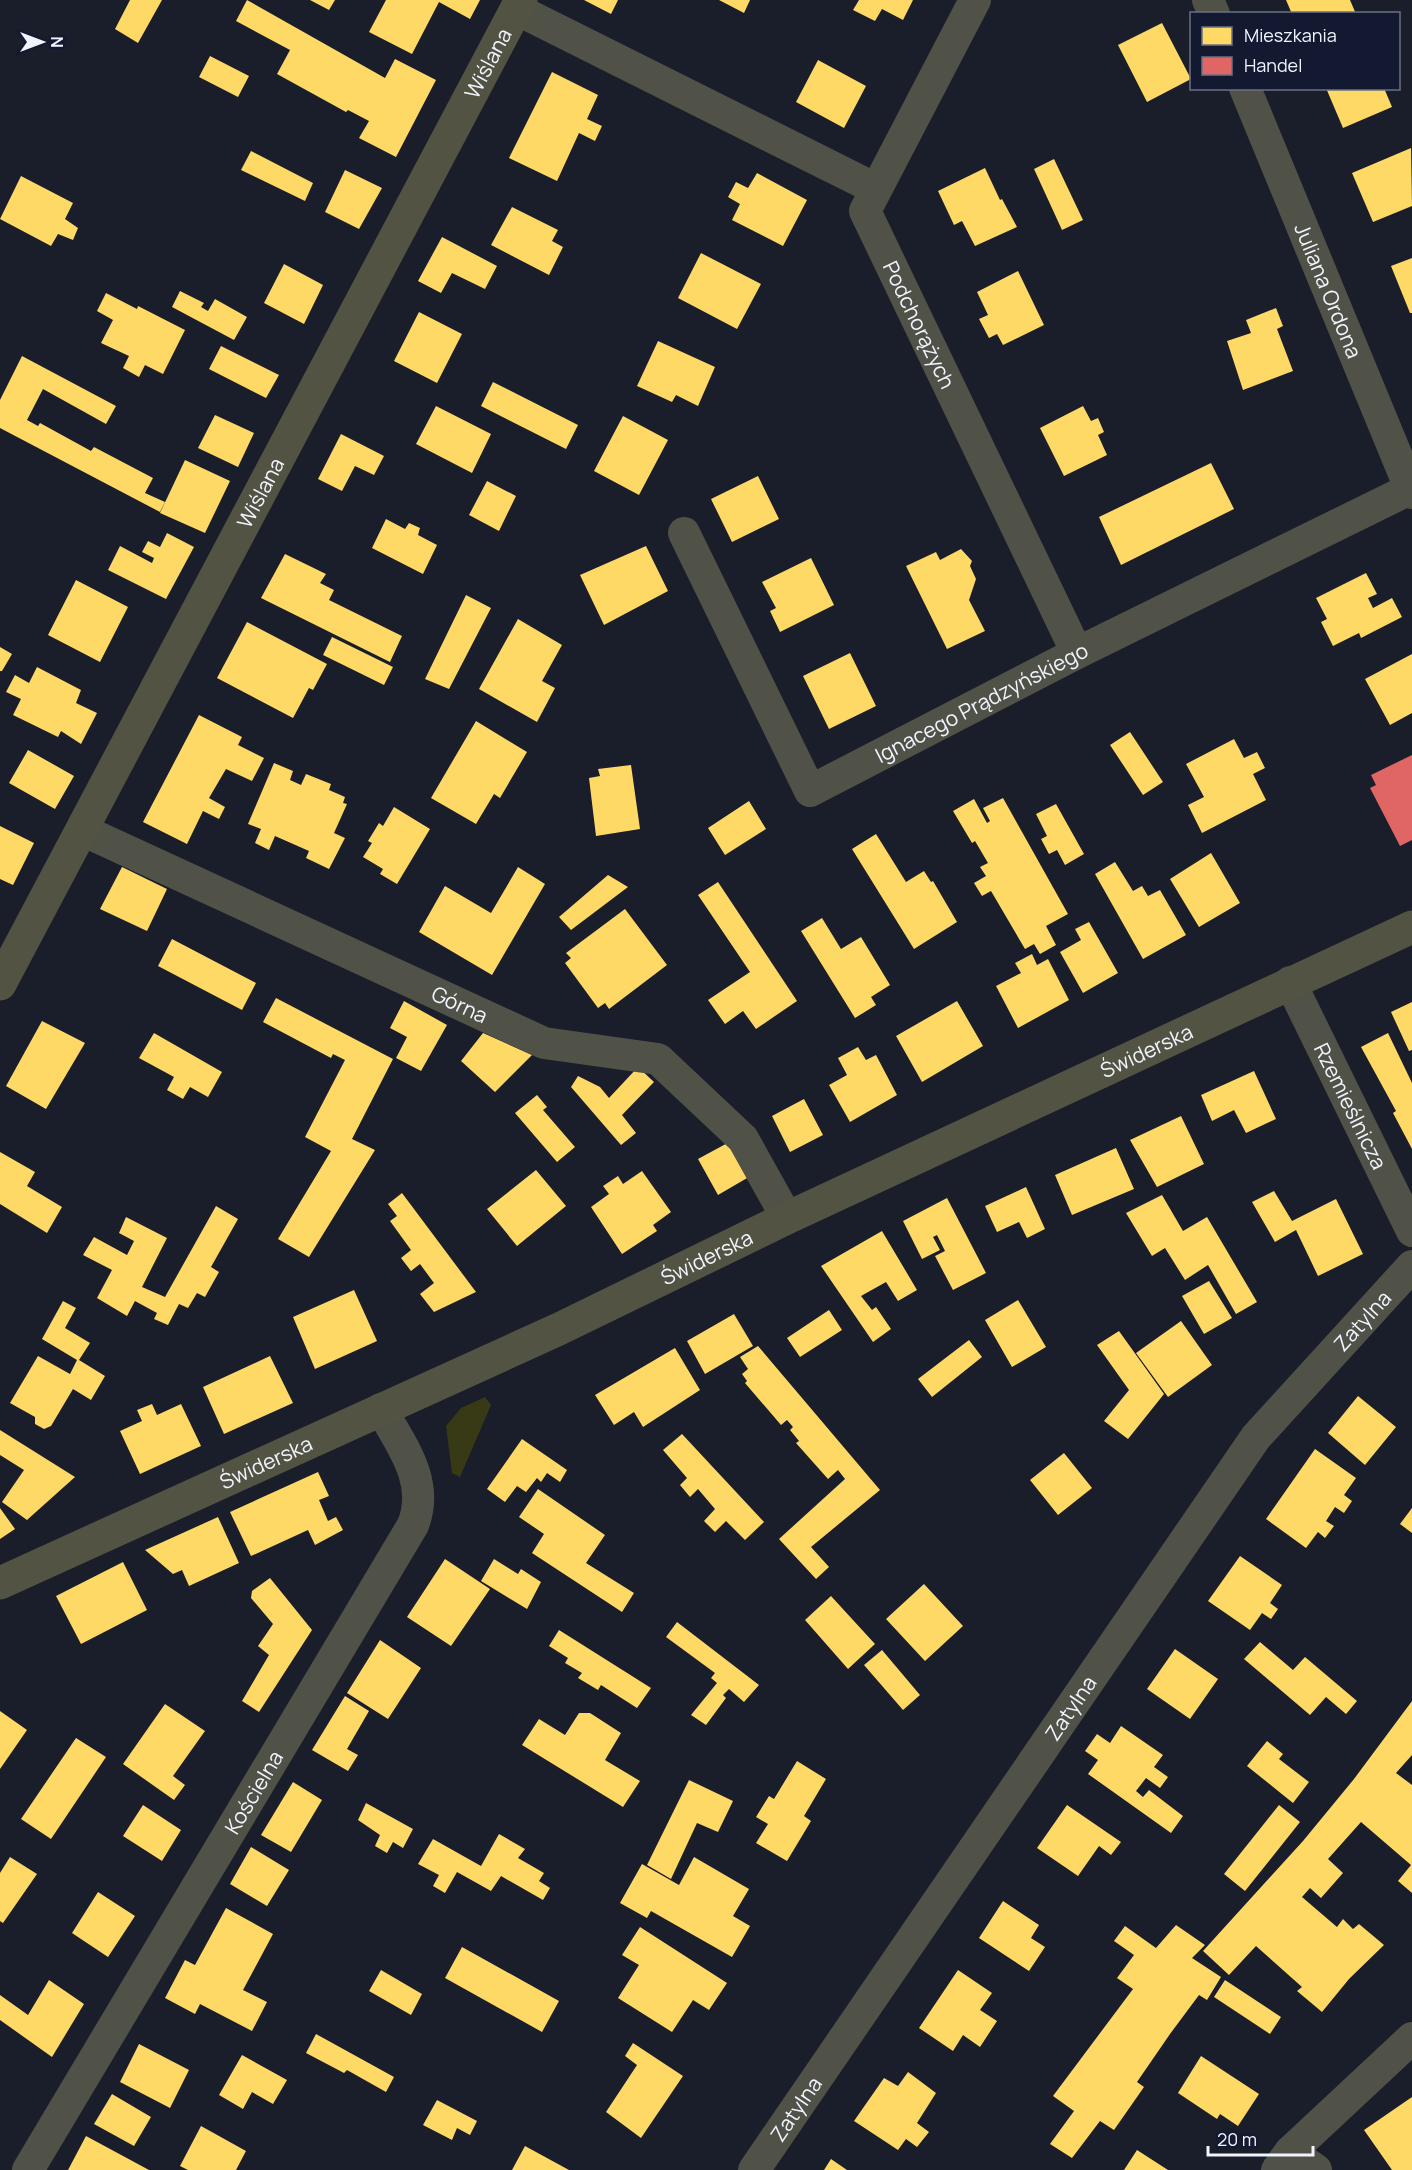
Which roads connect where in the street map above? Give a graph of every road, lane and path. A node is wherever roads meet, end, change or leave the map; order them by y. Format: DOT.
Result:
graph roads {
  1 [pos="975,0"];
  2 [pos="518,4"];
  3 [pos="1246,90"];
  4 [pos="876,189"];
  5 [pos="1411,490"];
  6 [pos="684,533"];
  7 [pos="1077,653"];
  8 [pos="82,830"];
  9 [pos="1412,927"];
  10 [pos="1290,982"];
  11 [pos="0,984"];
  12 [pos="787,1218"];
  13 [pos="1412,1231"];
  14 [pos="1412,1266"];
  15 [pos="381,1409"];
  16 [pos="0,1583"];
  17 [pos="1412,2038"];
  18 [pos="1283,2161"];
  19 [pos="28,2170"];
  20 [pos="754,2170"];
  21 [pos="1316,2170"];
  1 -- 4 [label="street, Podchorążych"];
  2 -- 4 [label="street"];
  2 -- 8 [label="street, Wiślana"];
  3 -- 5 [label="street, Juliana Ordona"];
  4 -- 7 [label="street, Podchorążych"];
  5 -- 7 [label="street, Ignacego Prądzyńskiego"];
  6 -- 7 [label="street, Ignacego Prądzyńskiego"];
  8 -- 11 [label="street, Wiślana"];
  8 -- 12 [label="street, Górna"];
  9 -- 10 [label="street, Świderska"];
  10 -- 12 [label="street, Świderska"];
  10 -- 13 [label="street, Rzemieślnicza"];
  12 -- 15 [label="street, Świderska"];
  14 -- 20 [label="street, Zatylna"];
  15 -- 16 [label="street, Świderska"];
  15 -- 19 [label="street, Kościelna"];
  17 -- 18 [label="street"];
  18 -- 21 [label="street"];
}
